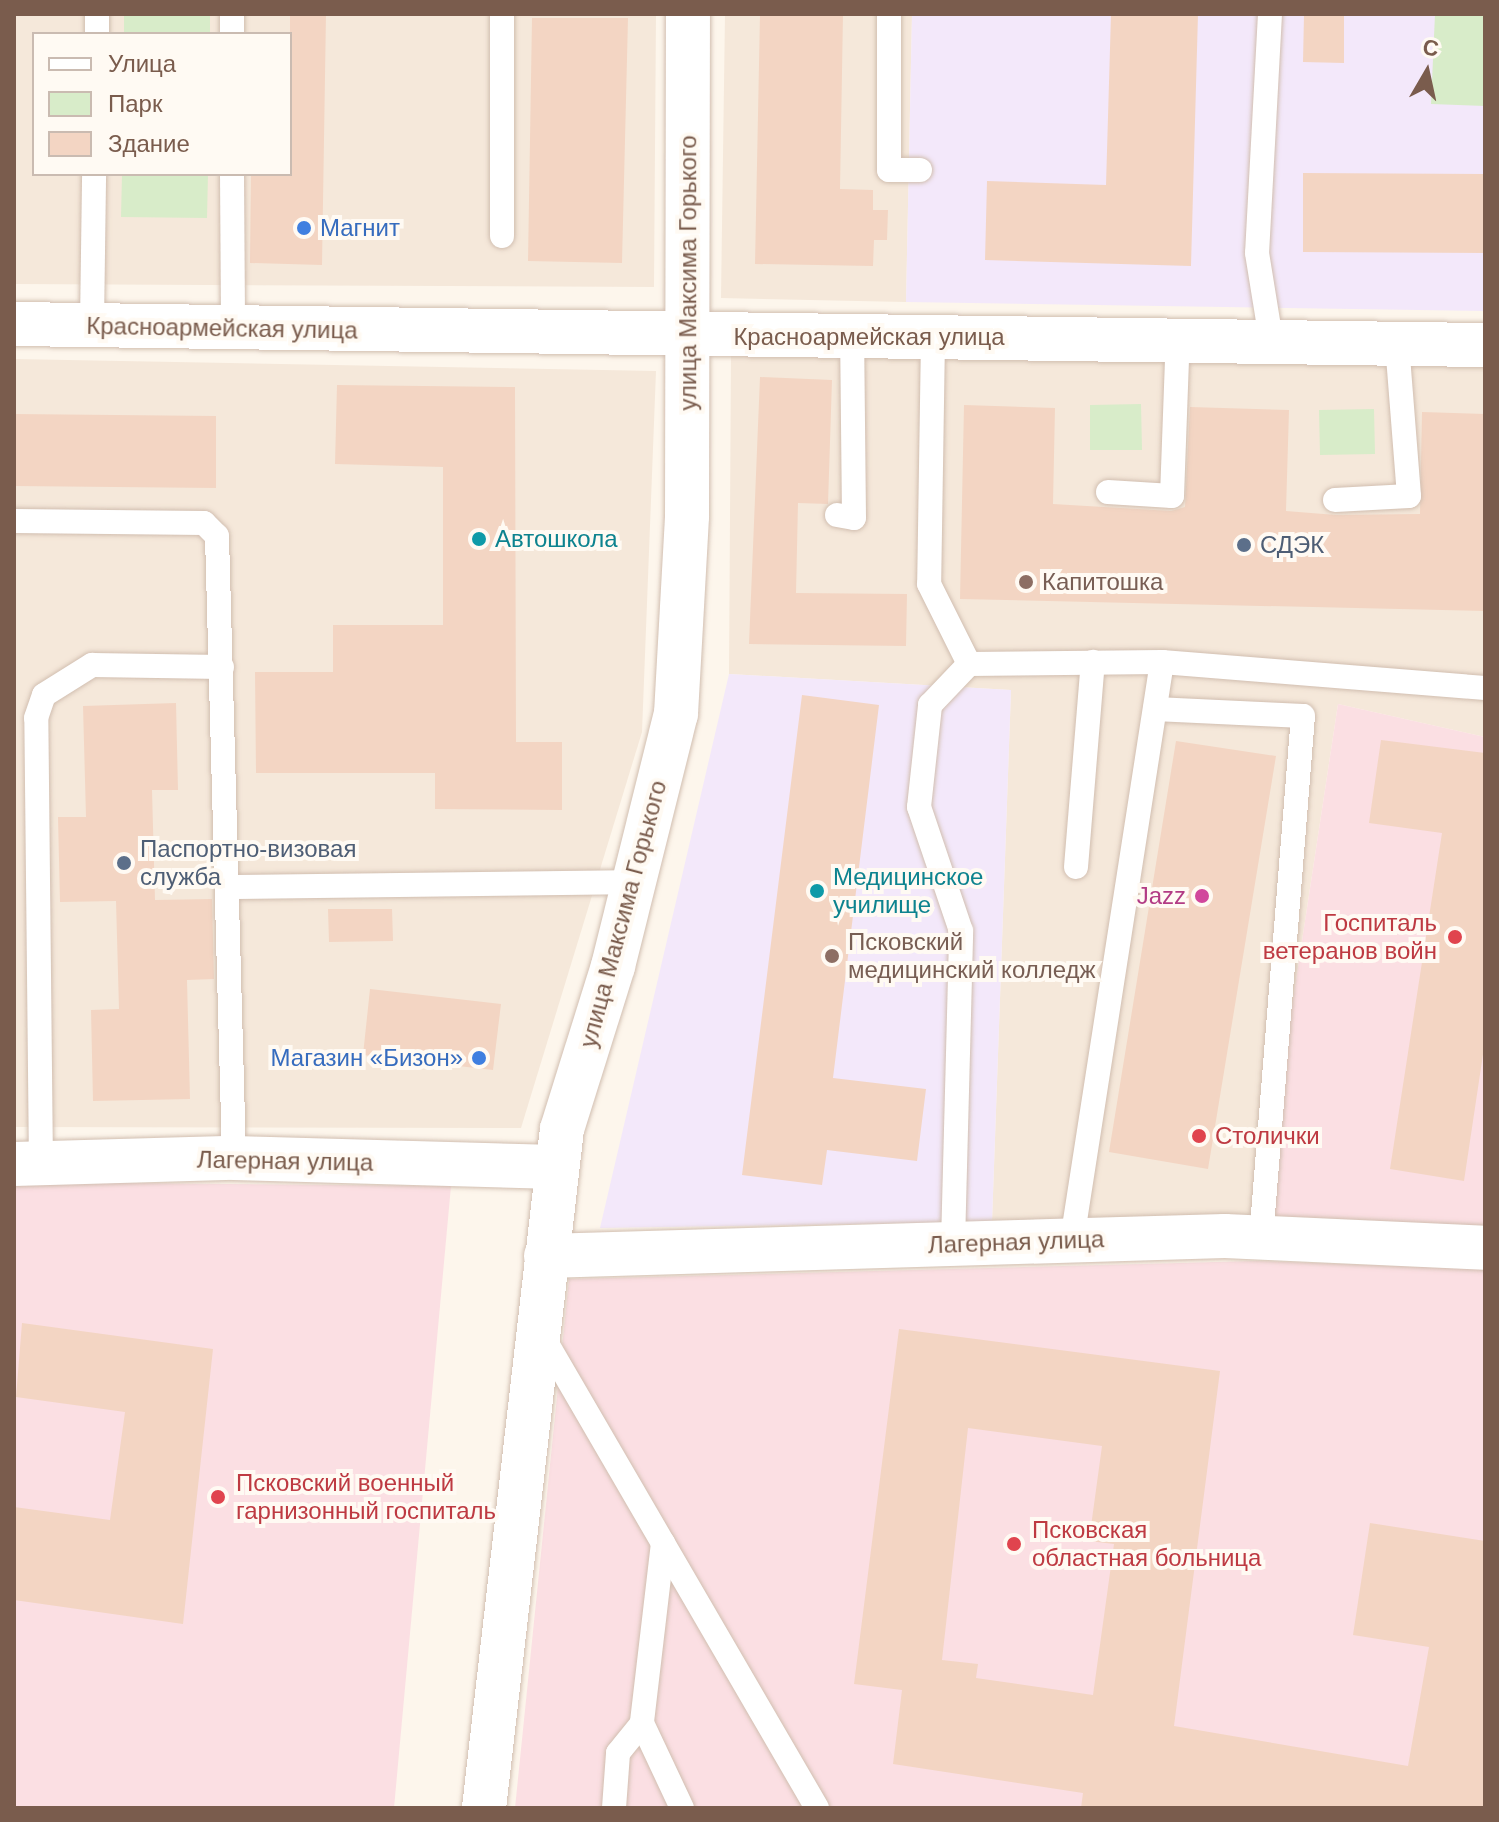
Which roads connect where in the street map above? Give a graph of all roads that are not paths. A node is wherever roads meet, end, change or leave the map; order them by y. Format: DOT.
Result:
graph roads {
  1 [pos="502,14"];
  2 [pos="688,14"];
  3 [pos="889,14"];
  4 [pos="1270,14"];
  5 [pos="920,170"];
  6 [pos="94,176"];
  7 [pos="232,176"];
  8 [pos="502,236"];
  9 [pos="14,324"];
  10 [pos="92,324"];
  11 [pos="233,328"];
  12 [pos="1178,336"];
  13 [pos="688,337"];
  14 [pos="852,337"];
  15 [pos="933,339"];
  16 [pos="1271,339"];
  17 [pos="1397,344"];
  18 [pos="1485,345"];
  19 [pos="1108,492"];
  20 [pos="1335,500"];
  21 [pos="837,515"];
  22 [pos="14,521"];
  23 [pos="1093,662"];
  24 [pos="1162,662"];
  25 [pos="969,664"];
  26 [pos="222,667"];
  27 [pos="1485,688"];
  28 [pos="1155,709"];
  29 [pos="1076,867"];
  30 [pos="632,882"];
  31 [pos="228,887"];
  32 [pos="234,1158"];
  33 [pos="28,1165"];
  34 [pos="556,1167"];
  35 [pos="1261,1239"];
  36 [pos="1072,1240"];
  37 [pos="953,1244"];
  38 [pos="1485,1248"];
  39 [pos="546,1256"];
  40 [pos="537,1326"];
  41 [pos="663,1543"];
  42 [pos="642,1723"];
  43 [pos="484,1808"];
  44 [pos="614,1808"];
  45 [pos="682,1808"];
  46 [pos="817,1808"];
  1 -- 8 [label="lane"];
  2 -- 13 [label="street, улица Максима Горького"];
  3 -- 5 [label="lane"];
  4 -- 16 [label="lane"];
  6 -- 10 [label="lane"];
  7 -- 11 [label="lane"];
  9 -- 10 [label="street, Красноармейская улица"];
  10 -- 11 [label="street, Красноармейская улица"];
  11 -- 13 [label="street, Красноармейская улица"];
  12 -- 15 [label="street, Красноармейская улица"];
  12 -- 16 [label="street, Красноармейская улица"];
  12 -- 19 [label="lane"];
  13 -- 14 [label="street, Красноармейская улица"];
  13 -- 30 [label="street, улица Максима Горького"];
  14 -- 15 [label="street, Красноармейская улица"];
  14 -- 21 [label="lane"];
  15 -- 25 [label="lane"];
  16 -- 17 [label="street, Красноармейская улица"];
  17 -- 18 [label="street, Красноармейская улица"];
  17 -- 20 [label="lane"];
  22 -- 26 [label="lane"];
  23 -- 24 [label="lane"];
  23 -- 25 [label="lane"];
  23 -- 29 [label="lane"];
  24 -- 27 [label="lane"];
  24 -- 28 [label="lane"];
  25 -- 37 [label="lane"];
  26 -- 31 [label="lane"];
  26 -- 33 [label="lane"];
  28 -- 35 [label="lane"];
  28 -- 36 [label="lane"];
  30 -- 31 [label="lane"];
  30 -- 34 [label="street, улица Максима Горького"];
  31 -- 32 [label="lane"];
  32 -- 33 [label="street, Лагерная улица"];
  32 -- 34 [label="street, Лагерная улица"];
  34 -- 39 [label="street, улица Максима Горького"];
  35 -- 36 [label="street, Лагерная улица"];
  35 -- 38 [label="street, Лагерная улица"];
  36 -- 37 [label="street, Лагерная улица"];
  37 -- 39 [label="street, Лагерная улица"];
  39 -- 40 [label="street, улица Максима Горького"];
  40 -- 41 [label="lane"];
  40 -- 43 [label="street, улица Максима Горького"];
  41 -- 42 [label="lane"];
  41 -- 46 [label="lane"];
  42 -- 44 [label="lane"];
  42 -- 45 [label="lane"];
}
